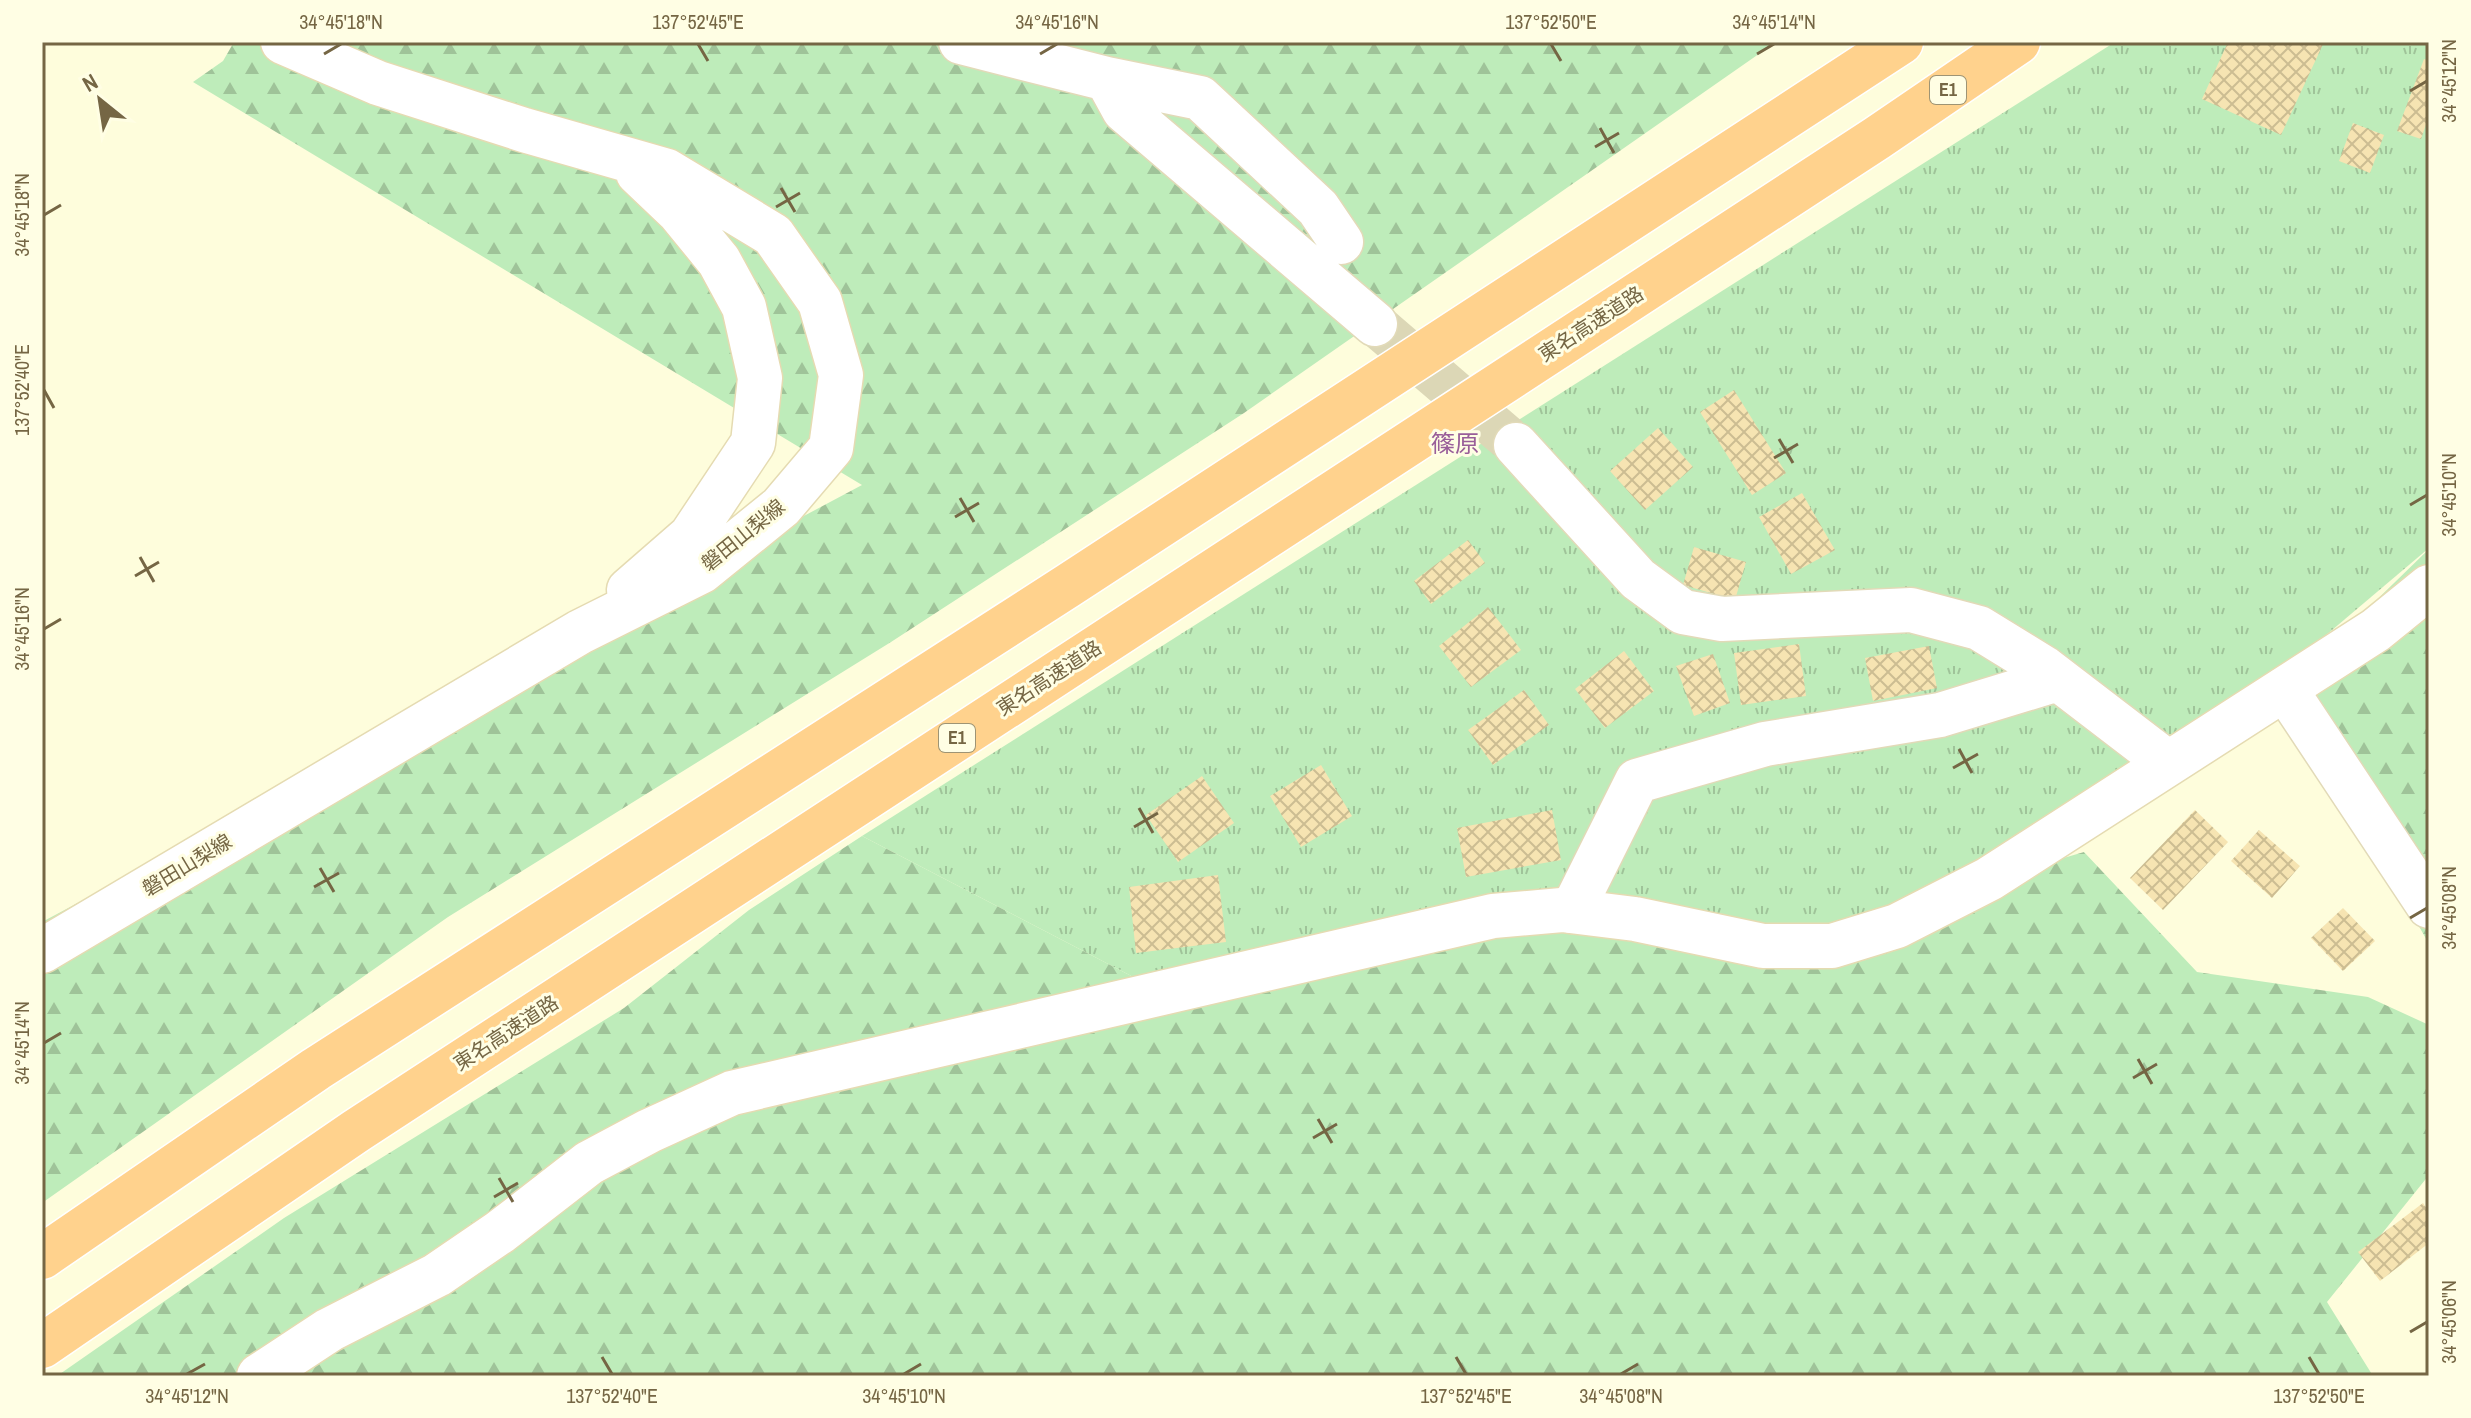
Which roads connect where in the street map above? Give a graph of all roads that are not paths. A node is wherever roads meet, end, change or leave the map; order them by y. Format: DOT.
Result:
graph roads {
  1 [pos="283,42"];
  2 [pos="961,42"];
  3 [pos="1901,42"];
  4 [pos="2018,42"];
  5 [pos="1107,79"];
  6 [pos="622,158"];
  7 [pos="1341,242"];
  8 [pos="1375,324"];
  9 [pos="1516,445"];
  10 [pos="2429,587"];
  11 [pos="580,632"];
  12 [pos="2058,679"];
  13 [pos="2285,689"];
  14 [pos="2168,763"];
  15 [pos="2429,906"];
  16 [pos="1572,911"];
  17 [pos="42,951"];
  18 [pos="42,1257"];
  19 [pos="42,1346"];
  20 [pos="259,1376"];
  1 -- 6 [label="street, 磐田山梨線"];
  2 -- 5 [label="street"];
  3 -- 18 [label="highway"];
  4 -- 19 [label="highway, 東名高速道路 / E1"];
  5 -- 7 [label="street"];
  5 -- 8 [label="street"];
  6 -- 11 [label="street, 磐田山梨線"];
  6 -- 11 [label="street, 磐田山梨線"];
  9 -- 12 [label="street"];
  10 -- 13 [label="street"];
  11 -- 17 [label="street, 磐田山梨線"];
  12 -- 14 [label="street"];
  12 -- 16 [label="street"];
  13 -- 14 [label="street"];
  13 -- 15 [label="street"];
  14 -- 16 [label="street"];
  16 -- 20 [label="street"];
}
